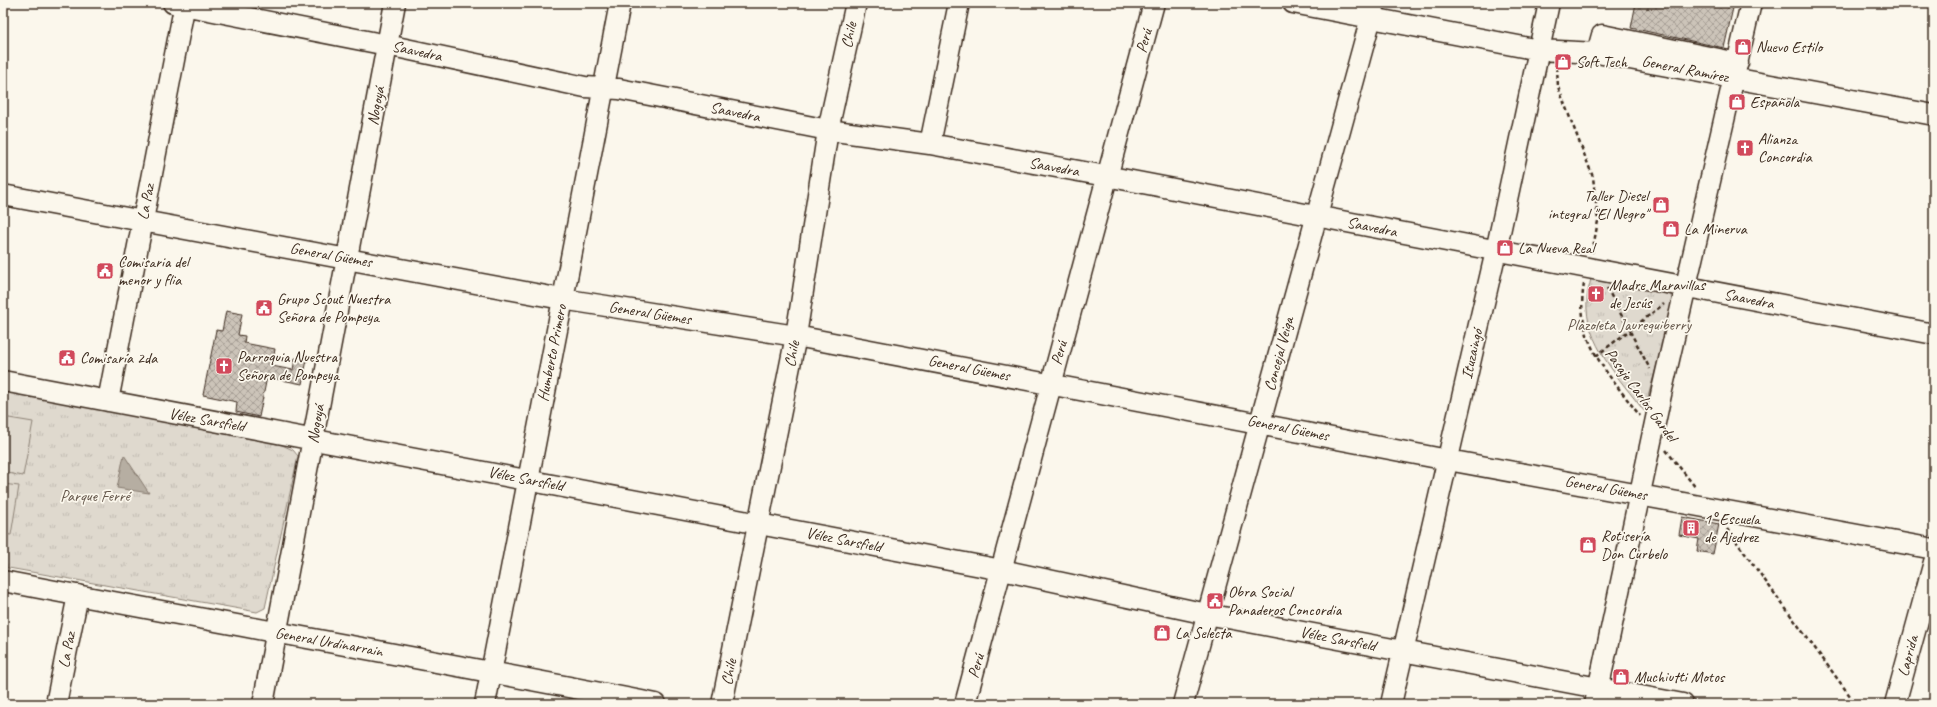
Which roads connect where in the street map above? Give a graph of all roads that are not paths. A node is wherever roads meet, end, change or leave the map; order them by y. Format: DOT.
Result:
graph roads {
  1 [pos="395,3"];
  2 [pos="620,3"];
  3 [pos="856,3"];
  4 [pos="959,3"];
  5 [pos="1154,3"];
  6 [pos="1293,3"];
  7 [pos="1549,3"];
  8 [pos="1751,3"];
  9 [pos="181,4"];
  10 [pos="1373,10"];
  11 [pos="388,45"];
  12 [pos="1548,50"];
  13 [pos="1736,71"];
  14 [pos="604,89"];
  15 [pos="1934,115"];
  16 [pos="828,130"];
  17 [pos="930,144"];
  18 [pos="1106,176"];
  19 [pos="3,195"];
  20 [pos="1316,216"];
  21 [pos="142,222"];
  22 [pos="1496,251"];
  23 [pos="346,258"];
  24 [pos="1686,287"];
  25 [pos="562,299"];
  26 [pos="1934,334"];
  27 [pos="796,336"];
  28 [pos="3,382"];
  29 [pos="1051,384"];
  30 [pos="108,401"];
  31 [pos="1260,423"];
  32 [pos="313,439"];
  33 [pos="1448,460"];
  34 [pos="529,479"];
  35 [pos="1640,494"];
  36 [pos="758,523"];
  37 [pos="1934,549"];
  38 [pos="1934,562"];
  39 [pos="1002,570"];
  40 [pos="3,580"];
  41 [pos="78,595"];
  42 [pos="1207,614"];
  43 [pos="277,633"];
  44 [pos="1402,652"];
  45 [pos="492,671"];
  46 [pos="1597,696"];
  47 [pos="56,704"];
  48 [pos="263,704"];
  49 [pos="485,704"];
  50 [pos="656,704"];
  51 [pos="722,704"];
  52 [pos="965,704"];
  53 [pos="1183,704"];
  54 [pos="1391,704"];
  55 [pos="1683,704"];
  56 [pos="1895,704"];
  1 -- 11 [label="street, Nogoyá"];
  2 -- 14 [label="street, Humberto Primero"];
  3 -- 16 [label="street, Chile"];
  4 -- 17 [label="street"];
  5 -- 18 [label="street, Perú"];
  6 -- 10 [label="street"];
  7 -- 12 [label="street, Ituzaingó"];
  8 -- 13 [label="street"];
  9 -- 11 [label="street, Saavedra"];
  9 -- 21 [label="street, La Paz"];
  10 -- 12 [label="street"];
  10 -- 20 [label="street, Concejal Veiga"];
  11 -- 14 [label="street, Saavedra"];
  11 -- 23 [label="street, Nogoyá"];
  12 -- 13 [label="street, General Ramírez"];
  12 -- 22 [label="street, Ituzaingó"];
  13 -- 15 [label="street, General Ramírez"];
  13 -- 24 [label="street"];
  14 -- 16 [label="street, Saavedra"];
  14 -- 25 [label="street, Humberto Primero"];
  16 -- 17 [label="street, Saavedra"];
  16 -- 27 [label="street, Chile"];
  17 -- 18 [label="street, Saavedra"];
  18 -- 20 [label="street, Saavedra"];
  18 -- 29 [label="street, Perú"];
  19 -- 21 [label="street, General Güemes"];
  20 -- 22 [label="street, Saavedra"];
  20 -- 31 [label="street, Concejal Veiga"];
  21 -- 23 [label="street, General Güemes"];
  21 -- 30 [label="street, La Paz"];
  22 -- 24 [label="street, Saavedra"];
  22 -- 33 [label="street, Ituzaingó"];
  23 -- 25 [label="street, General Güemes"];
  23 -- 32 [label="street, Nogoyá"];
  24 -- 26 [label="street, Saavedra"];
  24 -- 35 [label="street"];
  25 -- 27 [label="street, General Güemes"];
  25 -- 34 [label="street, Humberto Primero"];
  27 -- 29 [label="street, General Güemes"];
  27 -- 36 [label="street, Chile"];
  28 -- 30 [label="street, Vélez Sarsfield"];
  29 -- 31 [label="street, General Güemes"];
  29 -- 39 [label="street, Perú"];
  30 -- 32 [label="street, Vélez Sarsfield"];
  31 -- 33 [label="street, General Güemes"];
  31 -- 42 [label="street, Concejal Veiga"];
  32 -- 34 [label="street, Vélez Sarsfield"];
  32 -- 43 [label="street, Nogoyá"];
  33 -- 35 [label="street, General Güemes"];
  33 -- 44 [label="street, Ituzaingó"];
  34 -- 36 [label="street, Vélez Sarsfield"];
  34 -- 45 [label="street, Humberto Primero"];
  35 -- 37 [label="street, General Güemes"];
  35 -- 46 [label="street"];
  36 -- 39 [label="street, Vélez Sarsfield"];
  36 -- 51 [label="street, Chile"];
  38 -- 56 [label="street, Laprida"];
  39 -- 42 [label="street, Vélez Sarsfield"];
  39 -- 52 [label="street, Perú"];
  40 -- 41 [label="street, General Urdinarrain"];
  41 -- 43 [label="street, General Urdinarrain"];
  41 -- 47 [label="street, La Paz"];
  42 -- 44 [label="street, Vélez Sarsfield"];
  42 -- 53 [label="street, Concejal Veiga"];
  43 -- 45 [label="street, General Urdinarrain"];
  43 -- 48 [label="street, Nogoyá"];
  44 -- 46 [label="street, Vélez Sarsfield"];
  44 -- 54 [label="street, Ituzaingó"];
  45 -- 49 [label="street, Humberto Primero"];
  45 -- 50 [label="street, General Urdinarrain"];
  46 -- 55 [label="street, Vélez Sarsfield"];
}
